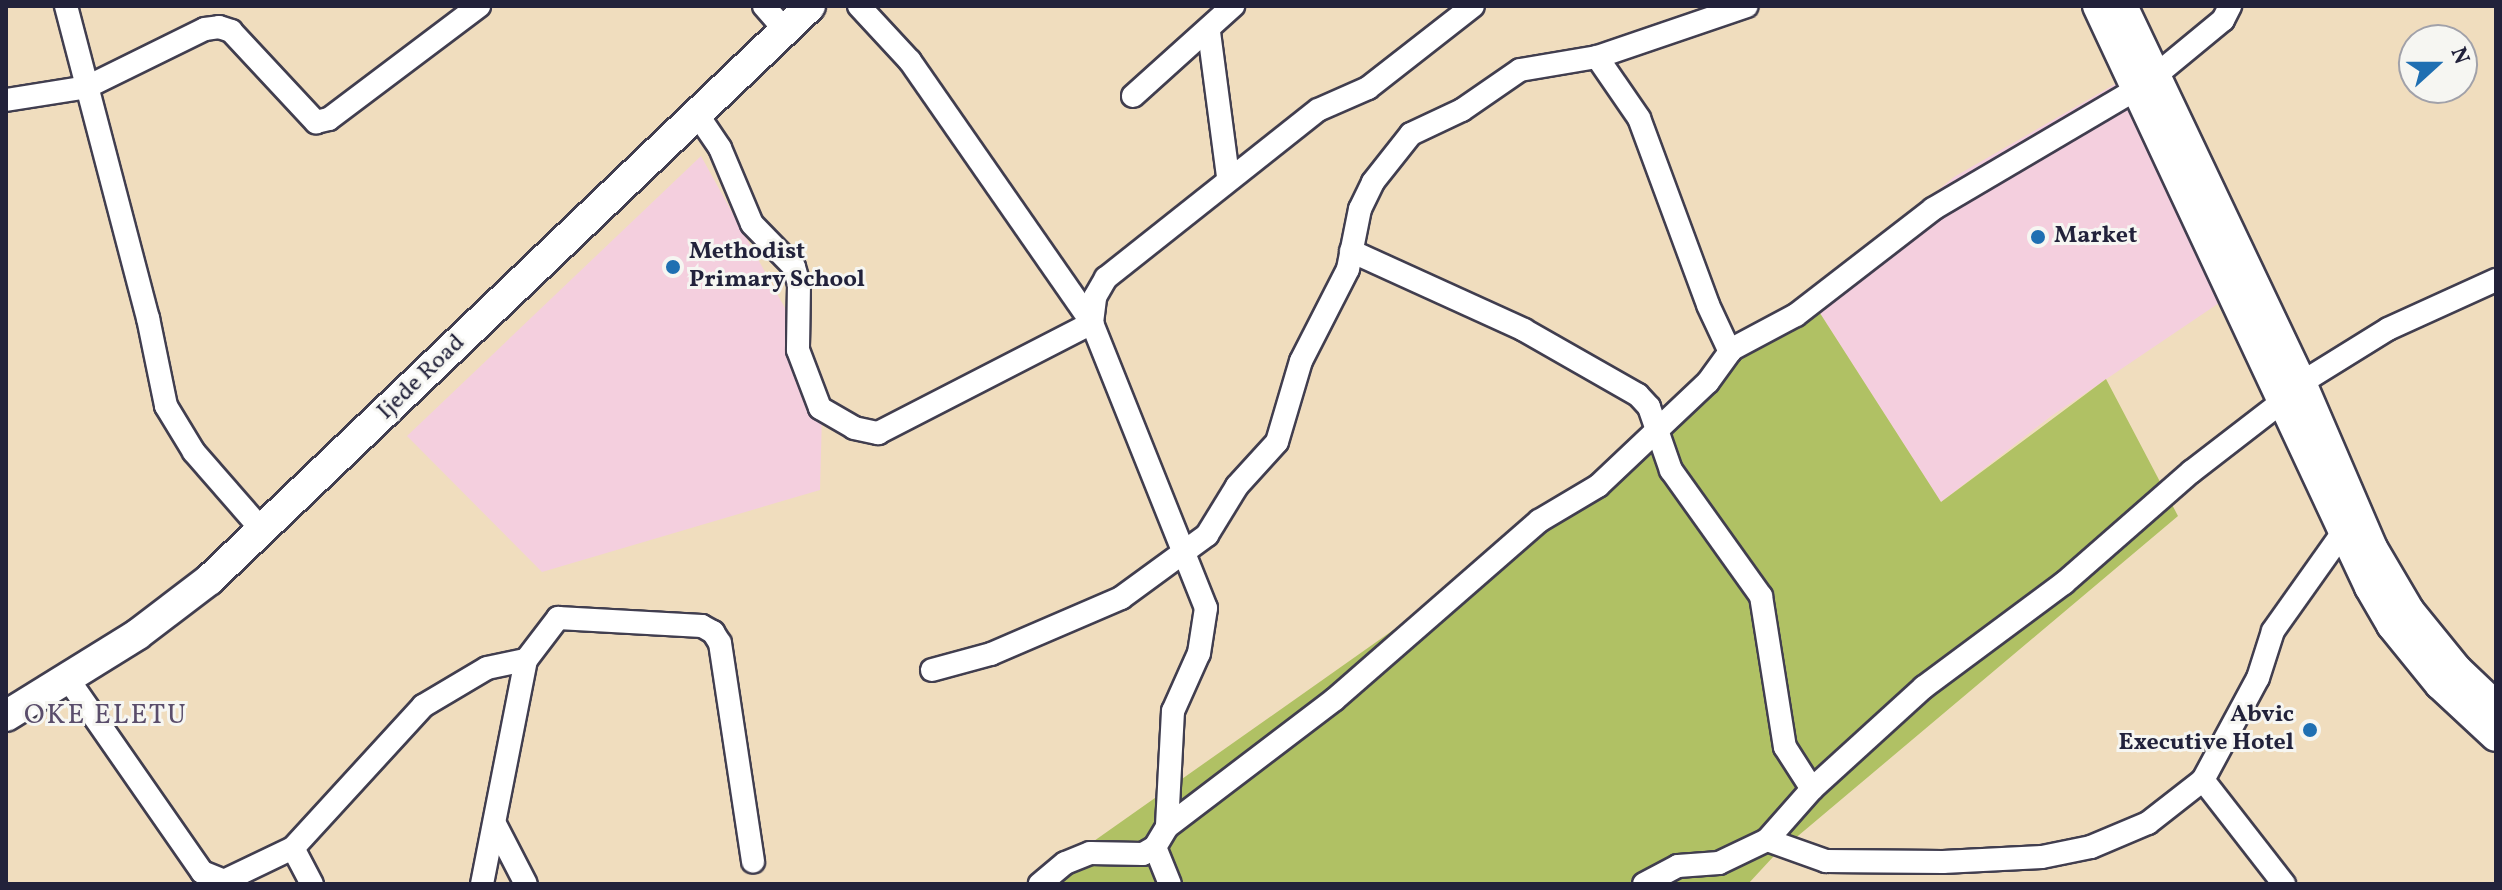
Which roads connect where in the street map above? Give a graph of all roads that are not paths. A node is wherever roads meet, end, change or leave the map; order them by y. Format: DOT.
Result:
graph roads {
  1 [pos="66,6"];
  2 [pos="479,6"];
  3 [pos="764,6"];
  4 [pos="810,6"];
  5 [pos="859,6"];
  6 [pos="1233,6"];
  7 [pos="1473,6"];
  8 [pos="1747,6"];
  9 [pos="2098,6"];
  10 [pos="2122,6"];
  11 [pos="2230,6"];
  12 [pos="785,30"];
  13 [pos="1209,32"];
  14 [pos="1597,57"];
  15 [pos="2146,82"];
  16 [pos="87,87"];
  17 [pos="1133,96"];
  18 [pos="6,100"];
  19 [pos="697,114"];
  20 [pos="1228,177"];
  21 [pos="1351,251"];
  22 [pos="2496,280"];
  23 [pos="1092,323"];
  24 [pos="1730,352"];
  25 [pos="2293,391"];
  26 [pos="1657,433"];
  27 [pos="263,531"];
  28 [pos="2343,532"];
  29 [pos="1186,554"];
  30 [pos="526,660"];
  31 [pos="932,670"];
  32 [pos="68,679"];
  33 [pos="2496,707"];
  34 [pos="6,716"];
  35 [pos="2496,736"];
  36 [pos="2203,780"];
  37 [pos="1812,789"];
  38 [pos="496,826"];
  39 [pos="1167,827"];
  40 [pos="1767,840"];
  41 [pos="293,848"];
  42 [pos="753,862"];
  43 [pos="1157,863"];
  44 [pos="312,884"];
  45 [pos="482,884"];
  46 [pos="526,884"];
  47 [pos="1040,884"];
  48 [pos="1644,884"];
  49 [pos="2284,884"];
  1 -- 16 [label="street"];
  2 -- 16 [label="street"];
  3 -- 12 [label="street"];
  4 -- 12 [label="main road, Ijede Road"];
  5 -- 23 [label="street"];
  6 -- 13 [label="street"];
  7 -- 20 [label="street"];
  8 -- 14 [label="street"];
  9 -- 15 [label="main road"];
  10 -- 15 [label="main road"];
  11 -- 15 [label="street"];
  12 -- 19 [label="main road, Ijede Road"];
  13 -- 17 [label="street"];
  13 -- 20 [label="street"];
  14 -- 21 [label="street"];
  14 -- 24 [label="street"];
  15 -- 24 [label="street"];
  15 -- 25 [label="main road"];
  16 -- 18 [label="street"];
  16 -- 27 [label="street"];
  19 -- 23 [label="street"];
  19 -- 27 [label="main road, Ijede Road"];
  20 -- 23 [label="street"];
  21 -- 26 [label="street"];
  21 -- 29 [label="street"];
  22 -- 25 [label="street"];
  23 -- 29 [label="street"];
  24 -- 26 [label="street"];
  25 -- 28 [label="main road"];
  25 -- 33 [label="main road"];
  25 -- 37 [label="street"];
  26 -- 37 [label="street"];
  26 -- 39 [label="street"];
  27 -- 32 [label="main road, Ijede Road"];
  28 -- 35 [label="main road"];
  28 -- 36 [label="street"];
  29 -- 31 [label="street"];
  29 -- 39 [label="street"];
  30 -- 38 [label="street"];
  30 -- 41 [label="street"];
  30 -- 42 [label="street"];
  32 -- 34 [label="main road, Ijede Road"];
  32 -- 41 [label="street"];
  36 -- 40 [label="street"];
  36 -- 49 [label="street"];
  37 -- 40 [label="street"];
  38 -- 45 [label="street"];
  38 -- 46 [label="street"];
  39 -- 43 [label="street"];
  40 -- 48 [label="street"];
  41 -- 44 [label="street"];
  43 -- 47 [label="street"];
}
